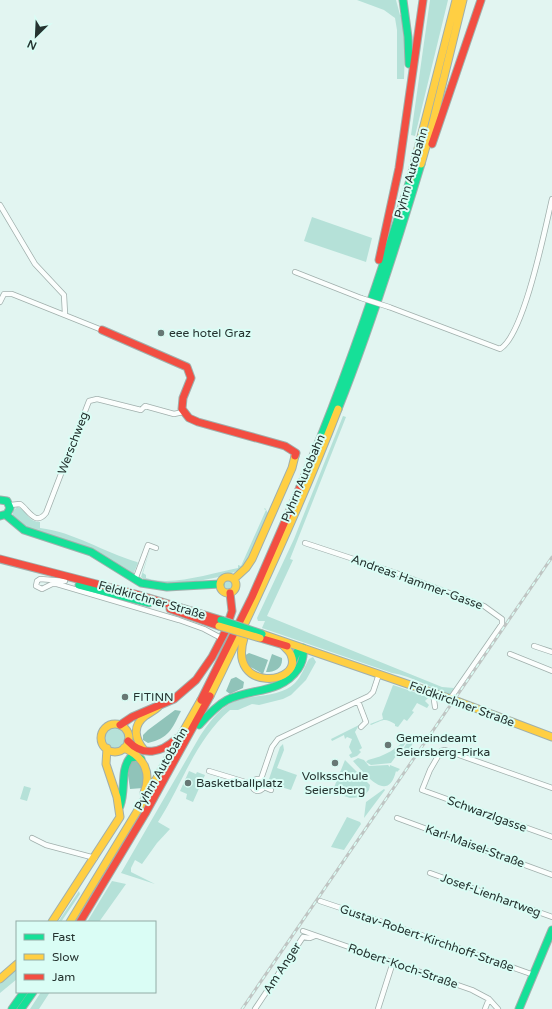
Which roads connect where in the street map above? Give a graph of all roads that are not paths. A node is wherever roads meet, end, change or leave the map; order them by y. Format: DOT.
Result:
graph roads {
  1 [pos="402,0"];
  2 [pos="423,0"];
  3 [pos="456,0"];
  4 [pos="463,0"];
  5 [pos="481,0"];
  6 [pos="409,91"];
  7 [pos="552,199"];
  8 [pos="412,200"];
  9 [pos="0,205"];
  10 [pos="295,272"];
  11 [pos="372,297"];
  12 [pos="0,302"];
  13 [pos="65,314"];
  14 [pos="102,330"];
  15 [pos="183,412"];
  16 [pos="0,500"];
  17 [pos="10,505"];
  18 [pos="3,515"];
  19 [pos="305,542"];
  20 [pos="156,548"];
  21 [pos="0,559"];
  22 [pos="0,563"];
  23 [pos="234,579"];
  24 [pos="135,580"];
  25 [pos="65,581"];
  26 [pos="220,584"];
  27 [pos="230,593"];
  28 [pos="249,620"];
  29 [pos="220,623"];
  30 [pos="261,636"];
  31 [pos="221,638"];
  32 [pos="283,646"];
  33 [pos="534,646"];
  34 [pos="303,648"];
  35 [pos="313,652"];
  36 [pos="552,652"];
  37 [pos="510,654"];
  38 [pos="303,657"];
  39 [pos="294,661"];
  40 [pos="552,671"];
  41 [pos="379,674"];
  42 [pos="433,693"];
  43 [pos="450,699"];
  44 [pos="358,701"];
  45 [pos="158,707"];
  46 [pos="434,707"];
  47 [pos="140,714"];
  48 [pos="120,725"];
  49 [pos="186,727"];
  50 [pos="361,727"];
  51 [pos="127,732"];
  52 [pos="190,735"];
  53 [pos="552,737"];
  54 [pos="128,741"];
  55 [pos="106,748"];
  56 [pos="124,748"];
  57 [pos="115,751"];
  58 [pos="145,751"];
  59 [pos="141,759"];
  60 [pos="108,769"];
  61 [pos="210,771"];
  62 [pos="261,779"];
  63 [pos="252,784"];
  64 [pos="264,787"];
  65 [pos="552,788"];
  66 [pos="271,790"];
  67 [pos="120,806"];
  68 [pos="134,816"];
  69 [pos="397,818"];
  70 [pos="32,838"];
  71 [pos="552,838"];
  72 [pos="94,858"];
  73 [pos="430,873"];
  74 [pos="552,875"];
  75 [pos="320,901"];
  76 [pos="552,917"];
  77 [pos="53,921"];
  78 [pos="71,921"];
  79 [pos="81,921"];
  80 [pos="552,930"];
  81 [pos="304,931"];
  82 [pos="315,936"];
  83 [pos="393,962"];
  84 [pos="16,965"];
  85 [pos="534,975"];
  86 [pos="0,979"];
  87 [pos="23,993"];
  88 [pos="32,993"];
  89 [pos="489,999"];
  90 [pos="12,1009"];
  91 [pos="22,1009"];
  92 [pos="255,1009"];
  93 [pos="378,1009"];
  94 [pos="485,1009"];
  95 [pos="498,1009"];
  96 [pos="519,1009"];
  1 -- 6 [label="main road"];
  2 -- 6 [label="main road"];
  3 -- 11 [label="main road, Pyhrn Autobahn"];
  4 -- 8 [label="main road, Pyhrn Autobahn"];
  5 -- 8 [label="main road"];
  6 -- 11 [label="main road"];
  7 -- 10 [label="street, bridge"];
  8 -- 28 [label="main road, Pyhrn Autobahn"];
  9 -- 13 [label="street"];
  11 -- 49 [label="main road, Pyhrn Autobahn"];
  12 -- 13 [label="street"];
  13 -- 14 [label="street"];
  14 -- 15 [label="main road"];
  15 -- 17 [label="street, Werschweg"];
  15 -- 23 [label="main road, Werschweg"];
  16 -- 17 [label="main road"];
  17 -- 18 [label="main road"];
  18 -- 24 [label="main road"];
  19 -- 43 [label="street, Andreas Hammer-Gasse"];
  20 -- 24 [label="street"];
  21 -- 29 [label="main road, Feldkirchner Straße"];
  22 -- 25 [label="main road, Feldkirchner Straße"];
  23 -- 26 [label="main road"];
  23 -- 27 [label="main road"];
  24 -- 26 [label="main road"];
  25 -- 29 [label="main road, Feldkirchner Straße"];
  25 -- 31 [label="street"];
  26 -- 27 [label="main road"];
  27 -- 31 [label="main road"];
  28 -- 39 [label="main road"];
  28 -- 52 [label="main road, Pyhrn Autobahn"];
  29 -- 30 [label="main road, Feldkirchner Straße, bridge"];
  30 -- 32 [label="main road, Feldkirchner Straße"];
  30 -- 34 [label="main road, Feldkirchner Straße"];
  31 -- 45 [label="main road"];
  32 -- 34 [label="main road, Feldkirchner Straße"];
  32 -- 39 [label="main road"];
  33 -- 36 [label="street"];
  34 -- 35 [label="main road, Feldkirchner Straße"];
  34 -- 38 [label="main road"];
  34 -- 39 [label="main road"];
  35 -- 38 [label="main road"];
  35 -- 41 [label="main road, Feldkirchner Straße"];
  37 -- 40 [label="street"];
  38 -- 52 [label="main road"];
  41 -- 42 [label="main road, Feldkirchner Straße"];
  41 -- 44 [label="street"];
  42 -- 43 [label="main road, Feldkirchner Straße"];
  42 -- 46 [label="street"];
  43 -- 53 [label="main road, Feldkirchner Straße"];
  44 -- 50 [label="street"];
  44 -- 62 [label="street"];
  45 -- 47 [label="main road"];
  45 -- 58 [label="main road"];
  47 -- 48 [label="main road"];
  47 -- 51 [label="main road"];
  48 -- 51 [label="main road"];
  48 -- 55 [label="main road"];
  49 -- 58 [label="main road"];
  49 -- 68 [label="main road, Pyhrn Autobahn"];
  51 -- 54 [label="main road"];
  52 -- 79 [label="main road, Pyhrn Autobahn"];
  54 -- 56 [label="main road"];
  54 -- 58 [label="main road"];
  55 -- 57 [label="main road"];
  55 -- 60 [label="main road"];
  56 -- 57 [label="main road"];
  56 -- 59 [label="main road"];
  57 -- 60 [label="main road"];
  59 -- 67 [label="main road"];
  59 -- 68 [label="main road"];
  60 -- 67 [label="main road"];
  61 -- 63 [label="street"];
  62 -- 63 [label="street"];
  62 -- 64 [label="street"];
  63 -- 64 [label="street"];
  64 -- 66 [label="street"];
  65 -- 71 [label="street, Schwarzlgasse"];
  67 -- 72 [label="main road"];
  68 -- 78 [label="main road, Pyhrn Autobahn"];
  69 -- 74 [label="street, Karl-Maisel-Straße"];
  70 -- 72 [label="street"];
  72 -- 77 [label="main road"];
  73 -- 76 [label="street, Josef-Lienhartweg"];
  75 -- 85 [label="street, Gustav-Robert-Kirchhoff-Straße"];
  80 -- 85 [label="main road"];
  81 -- 82 [label="street, Robert-Koch-Straße"];
  82 -- 83 [label="street, Robert-Koch-Straße"];
  82 -- 92 [label="street, Am Anger"];
  83 -- 89 [label="street, Robert-Koch-Straße"];
  83 -- 93 [label="street"];
  84 -- 86 [label="main road"];
  85 -- 96 [label="main road"];
  87 -- 90 [label="main road"];
  88 -- 91 [label="main road"];
  89 -- 94 [label="street"];
  89 -- 95 [label="street, Robert-Koch-Straße"];
}
